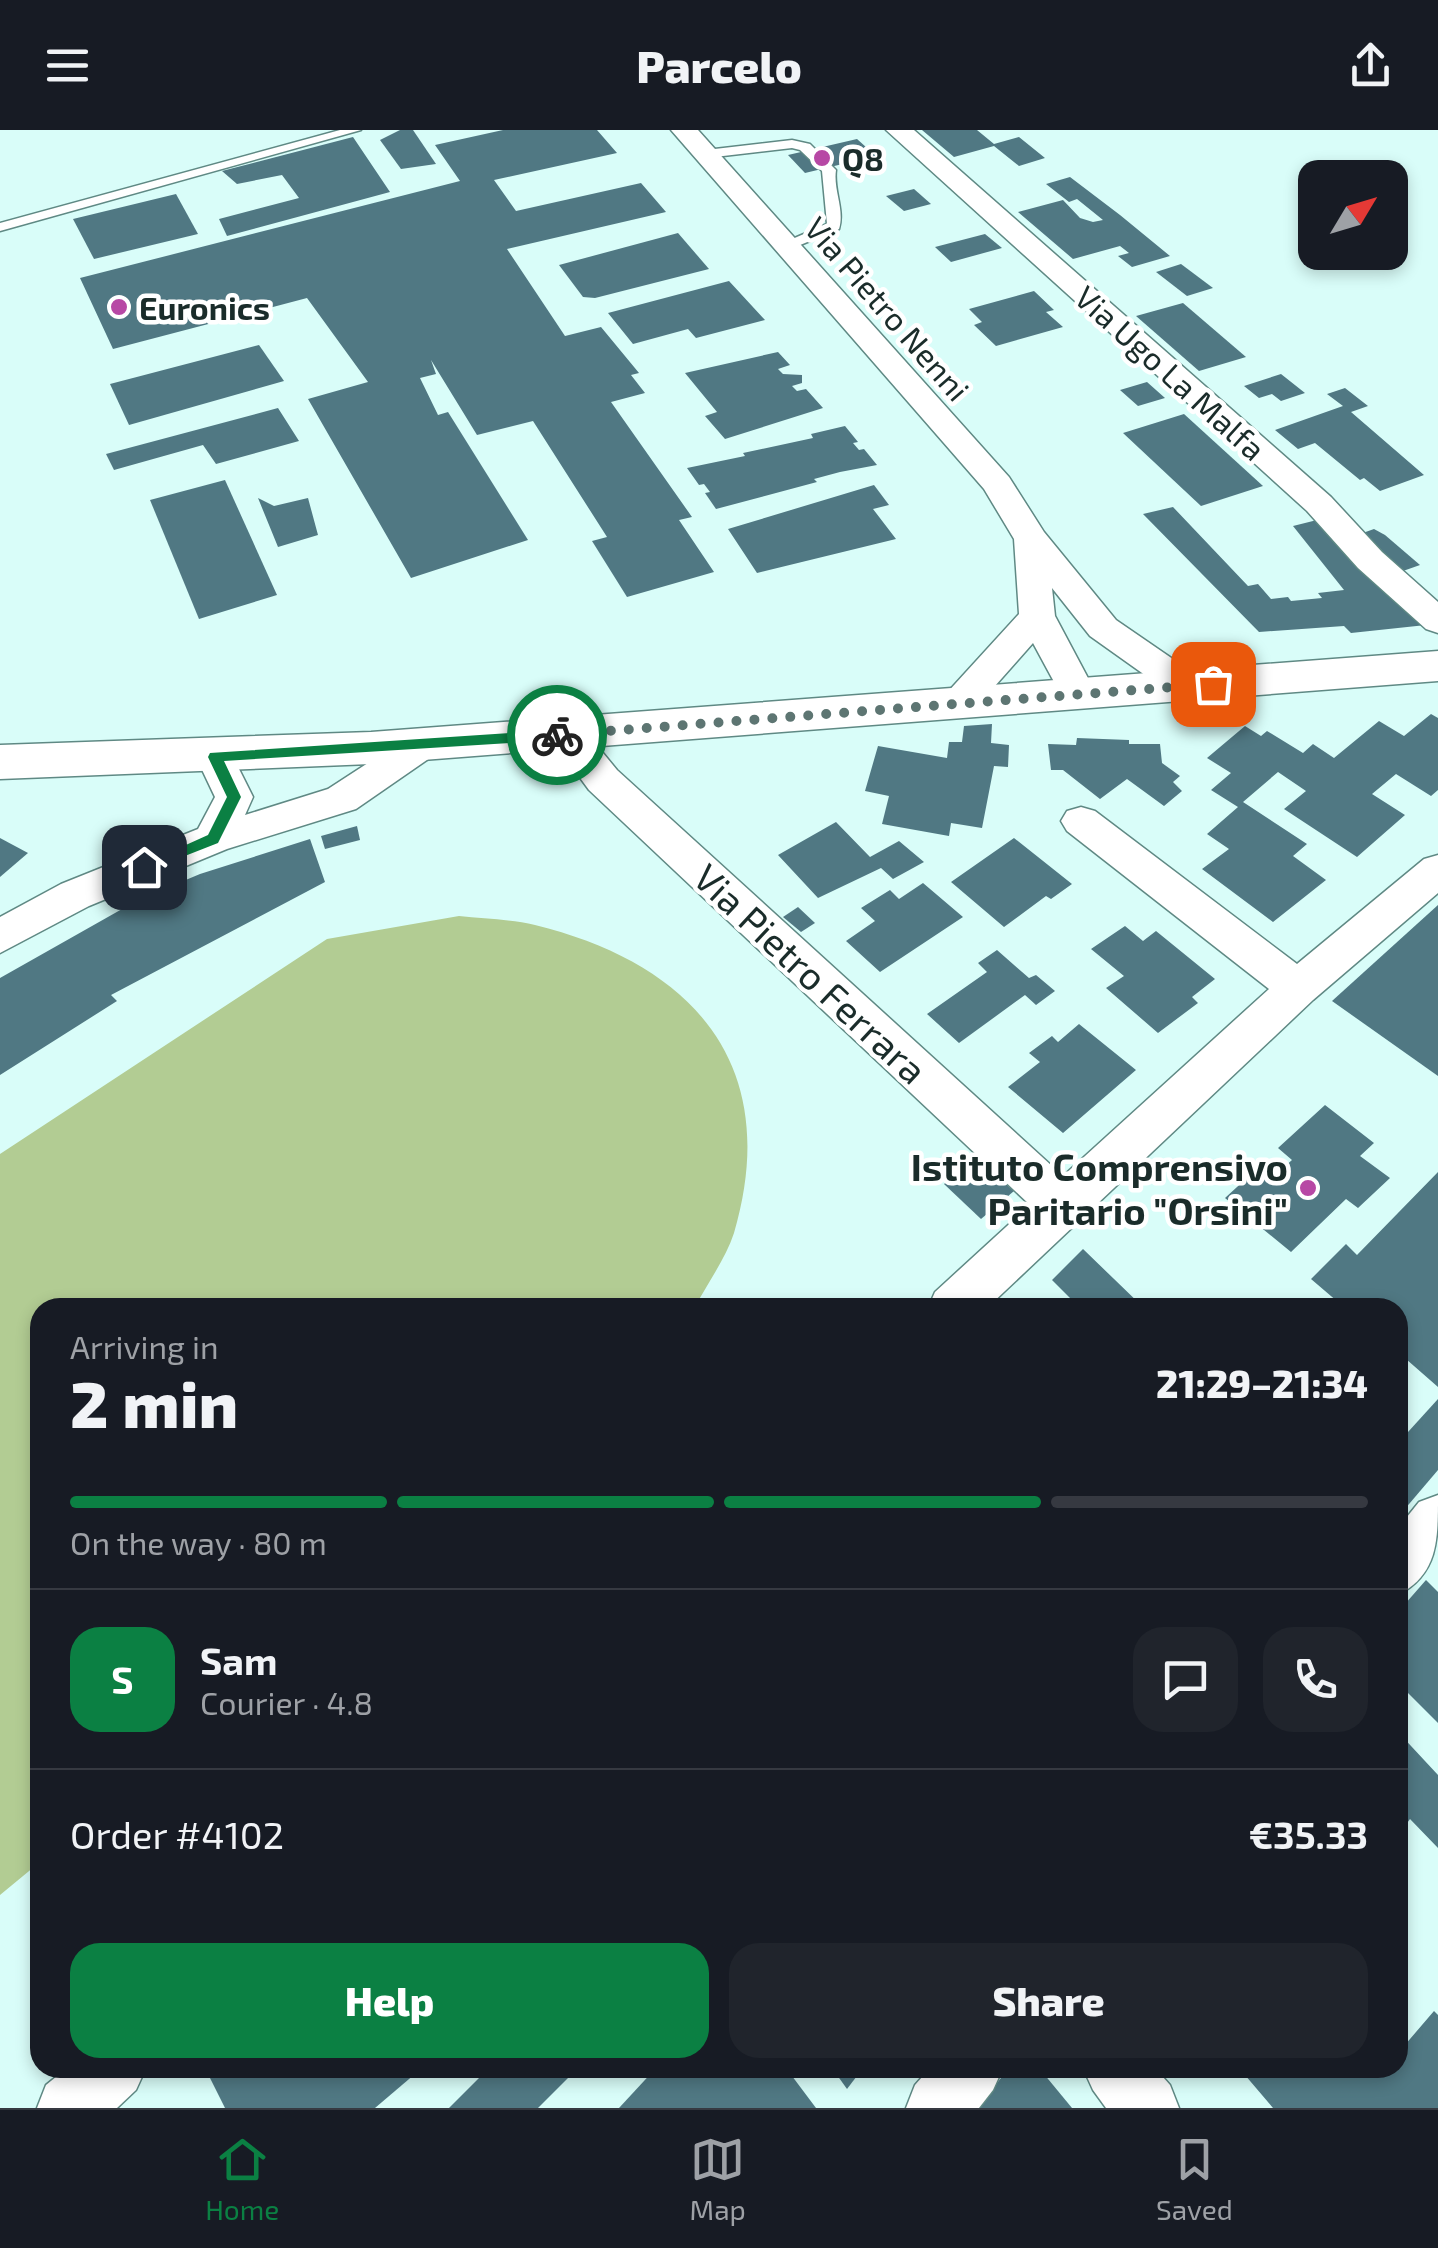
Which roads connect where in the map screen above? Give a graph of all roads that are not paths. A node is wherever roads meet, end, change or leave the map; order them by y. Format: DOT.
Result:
graph roads {
  1 [pos="355,130"];
  2 [pos="684,130"];
  3 [pos="899,130"];
  4 [pos="706,154"];
  5 [pos="0,227"];
  6 [pos="788,246"];
  7 [pos="1031,539"];
  8 [pos="1036,616"];
  9 [pos="1438,621"];
  10 [pos="1438,666"];
  11 [pos="1186,686"];
  12 [pos="1079,694"];
  13 [pos="958,704"];
  14 [pos="567,734"];
  15 [pos="424,744"];
  16 [pos="215,757"];
  17 [pos="0,762"];
  18 [pos="1081,821"];
  19 [pos="213,839"];
  20 [pos="1438,870"];
  21 [pos="0,937"];
  22 [pos="1298,988"];
  23 [pos="1062,1205"];
  24 [pos="963,1298"];
  25 [pos="1438,1521"];
  26 [pos="1408,1556"];
  27 [pos="103,2078"];
  28 [pos="962,2078"];
  29 [pos="1123,2078"];
  30 [pos="69,2108"];
  31 [pos="938,2108"];
  32 [pos="1147,2108"];
  1 -- 5 [label="lane"];
  2 -- 4 [label="street, Via Pietro Nenni"];
  3 -- 9 [label="street, Via Ugo La Malfa"];
  4 -- 6 [label="street, Via Pietro Nenni"];
  4 -- 6 [label="lane"];
  6 -- 7 [label="street, Via Pietro Nenni"];
  7 -- 8 [label="street"];
  7 -- 11 [label="street, Via Pietro Nenni"];
  8 -- 12 [label="street"];
  8 -- 13 [label="street"];
  10 -- 11 [label="main road"];
  11 -- 12 [label="main road"];
  12 -- 13 [label="main road"];
  13 -- 14 [label="main road"];
  14 -- 15 [label="main road"];
  14 -- 23 [label="street, Via Pietro Ferrara"];
  15 -- 16 [label="main road"];
  15 -- 19 [label="street"];
  16 -- 17 [label="main road"];
  16 -- 19 [label="street"];
  18 -- 22 [label="street"];
  19 -- 21 [label="street"];
  20 -- 22 [label="street"];
  22 -- 23 [label="street"];
  23 -- 24 [label="street"];
  25 -- 26 [label="street"];
  27 -- 30 [label="street"];
  28 -- 31 [label="street"];
  29 -- 32 [label="street"];
}
